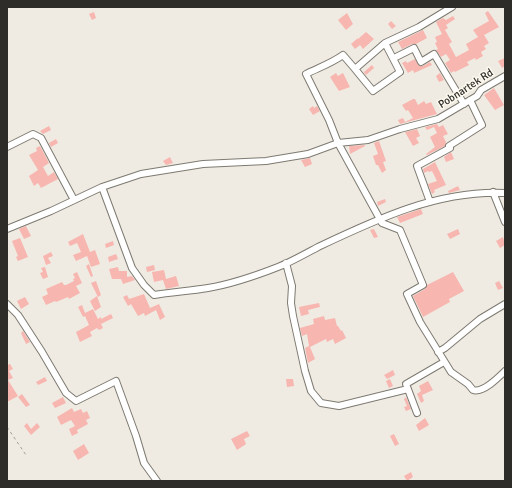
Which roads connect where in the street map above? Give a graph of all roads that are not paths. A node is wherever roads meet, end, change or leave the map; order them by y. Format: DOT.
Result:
graph roads {
  1 [pos="452,7"];
  2 [pos="385,43"];
  3 [pos="394,58"];
  4 [pos="355,69"];
  5 [pos="505,76"];
  6 [pos="470,100"];
  7 [pos="464,104"];
  8 [pos="338,143"];
  9 [pos="7,148"];
  10 [pos="102,187"];
  11 [pos="493,192"];
  12 [pos="505,193"];
  13 [pos="74,200"];
  14 [pos="430,202"];
  15 [pos="380,219"];
  16 [pos="505,222"];
  17 [pos="7,229"];
  18 [pos="286,263"];
  19 [pos="7,304"];
  20 [pos="505,304"];
  21 [pos="438,352"];
  22 [pos="444,362"];
  23 [pos="505,372"];
  24 [pos="408,389"];
  25 [pos="416,413"];
  26 [pos="157,481"];
  1 -- 2 [label="street"];
  2 -- 3 [label="street"];
  2 -- 4 [label="street"];
  3 -- 4 [label="street"];
  3 -- 7 [label="street"];
  4 -- 8 [label="street"];
  5 -- 6 [label="street, Pobnartek Rd"];
  6 -- 7 [label="street, Pobnartek Rd"];
  6 -- 14 [label="street"];
  7 -- 8 [label="street, Pobnartek Rd"];
  8 -- 10 [label="street, Pobnartek Rd"];
  8 -- 15 [label="street"];
  9 -- 13 [label="street"];
  10 -- 13 [label="street, Pobnartek Rd"];
  10 -- 18 [label="street"];
  11 -- 12 [label="street"];
  11 -- 14 [label="street"];
  11 -- 16 [label="street"];
  13 -- 17 [label="street, Pobnartek Rd"];
  14 -- 15 [label="street"];
  15 -- 18 [label="street"];
  15 -- 21 [label="street"];
  18 -- 24 [label="street"];
  19 -- 26 [label="street"];
  20 -- 21 [label="street"];
  21 -- 22 [label="street"];
  22 -- 23 [label="street"];
  22 -- 24 [label="street"];
  24 -- 25 [label="street"];
}
